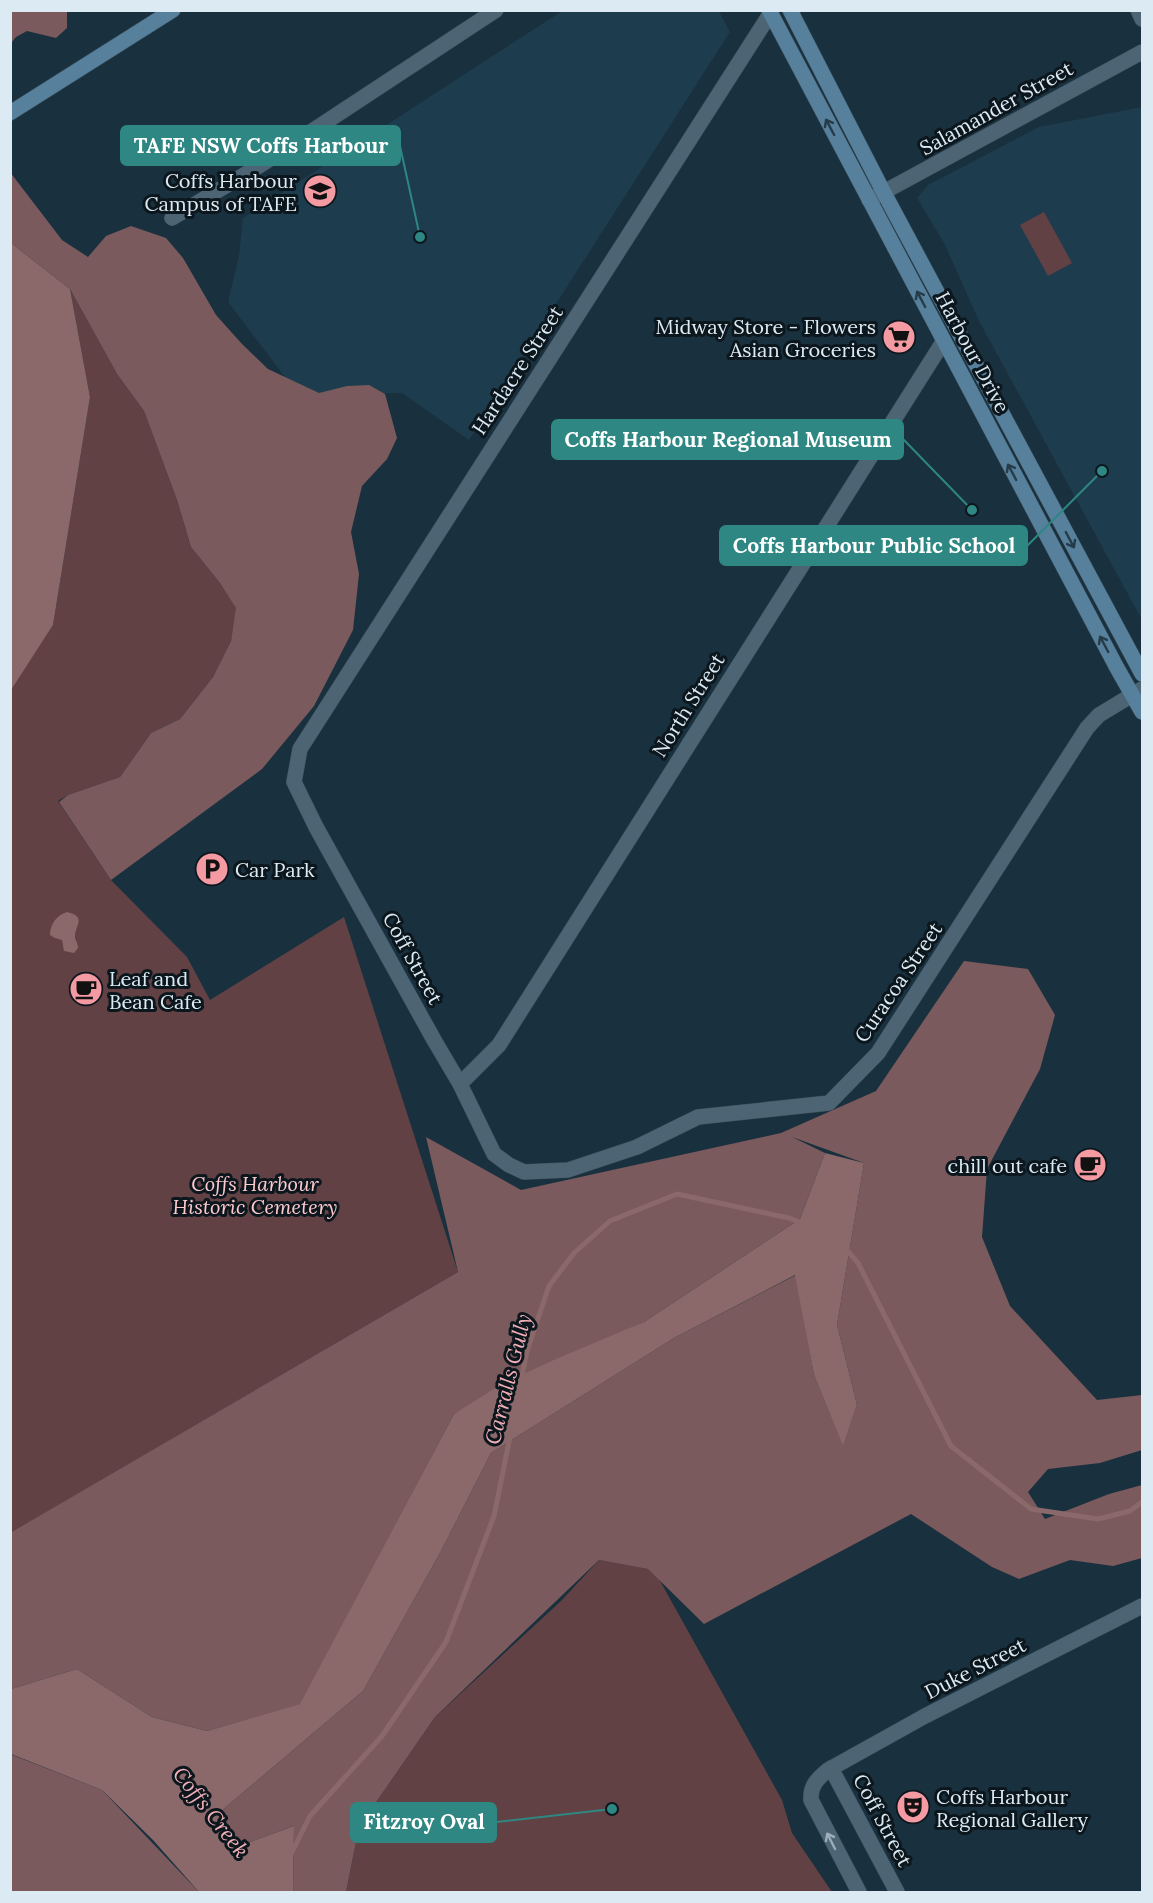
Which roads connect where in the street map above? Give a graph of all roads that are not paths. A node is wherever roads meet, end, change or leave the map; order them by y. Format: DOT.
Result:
graph roads {
  1 [pos="173,10"];
  2 [pos="496,10"];
  3 [pos="790,10"];
  4 [pos="1138,10"];
  5 [pos="769,12"];
  6 [pos="1143,19"];
  7 [pos="1143,52"];
  8 [pos="17,109"];
  9 [pos="884,192"];
  10 [pos="869,201"];
  11 [pos="172,218"];
  12 [pos="943,342"];
  13 [pos="1143,674"];
  14 [pos="1137,692"];
  15 [pos="1143,712"];
  16 [pos="300,749"];
  17 [pos="460,1084"];
  18 [pos="524,1172"];
  19 [pos="1143,1606"];
  20 [pos="830,1769"];
  21 [pos="859,1893"];
  22 [pos="897,1893"];
  1 -- 8 [label="street"];
  2 -- 11 [label="street"];
  3 -- 9 [label="street, Harbour Drive"];
  4 -- 6 [label="street"];
  10 -- 5 [label="street, Harbour Drive, one-way"];
  5 -- 16 [label="street, Hardacre Street"];
  7 -- 9 [label="street, Salamander Street"];
  9 -- 10 [label="street, Salamander Street"];
  9 -- 13 [label="street, Harbour Drive, one-way"];
  12 -- 10 [label="street, Harbour Drive, one-way"];
  14 -- 12 [label="street, Harbour Drive, one-way"];
  12 -- 17 [label="street, North Street"];
  14 -- 15 [label="street, Harbour Drive"];
  14 -- 18 [label="street, Curacoa Street"];
  16 -- 17 [label="street, Coff Street"];
  17 -- 18 [label="street, Coff Street"];
  19 -- 20 [label="street, Duke Street"];
  21 -- 20 [label="street, Coff Street, one-way"];
  20 -- 22 [label="street, Coff Street"];
}
